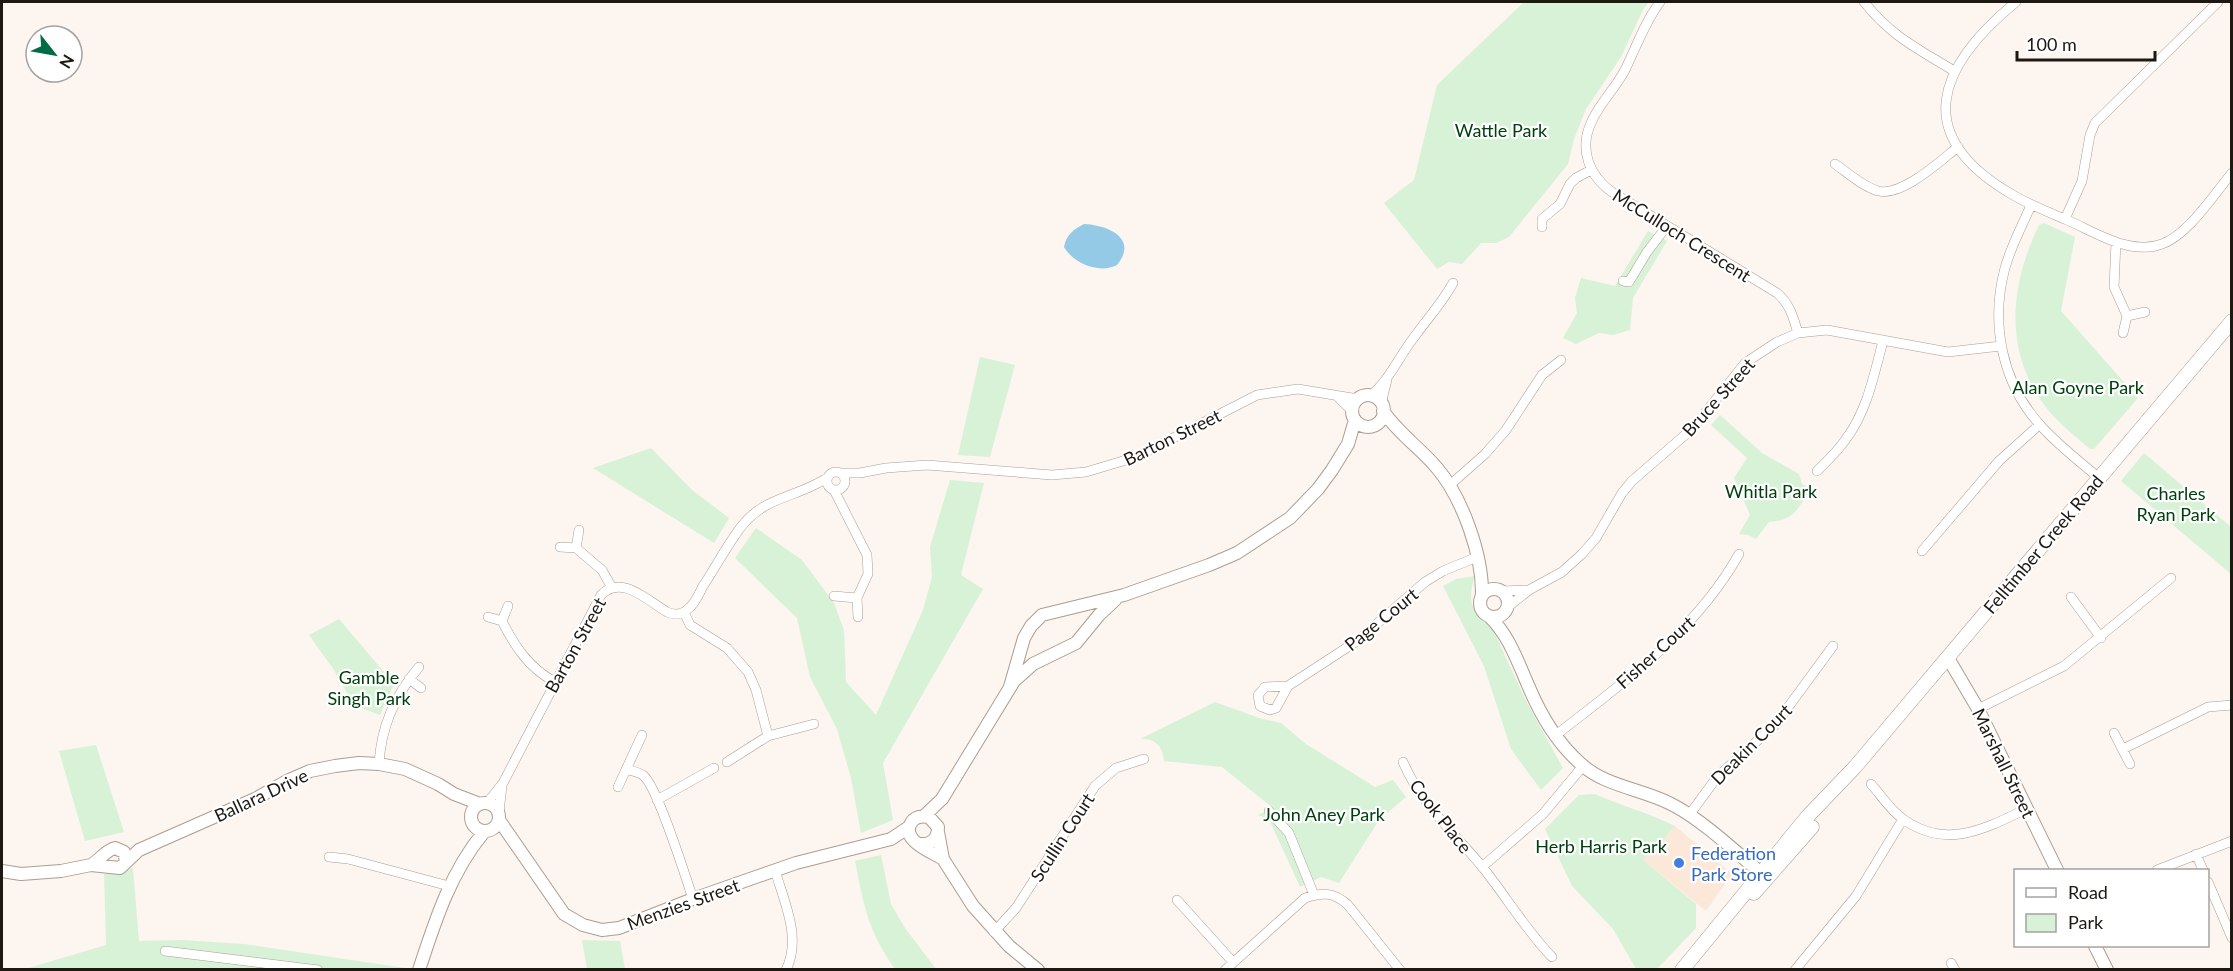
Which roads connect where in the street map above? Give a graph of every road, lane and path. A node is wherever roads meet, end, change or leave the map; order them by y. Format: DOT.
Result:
graph roads {
  1 [pos="1660,2"];
  2 [pos="1864,2"];
  3 [pos="2016,2"];
  4 [pos="2218,2"];
  5 [pos="1954,71"];
  6 [pos="1958,147"];
  7 [pos="1835,164"];
  8 [pos="1591,170"];
  9 [pos="2232,173"];
  10 [pos="2031,205"];
  11 [pos="2065,219"];
  12 [pos="1542,226"];
  13 [pos="1667,226"];
  14 [pos="2116,242"];
  15 [pos="1623,281"];
  16 [pos="1453,283"];
  17 [pos="2145,312"];
  18 [pos="2127,316"];
  19 [pos="2232,321"];
  20 [pos="1798,333"];
  21 [pos="2123,333"];
  22 [pos="1883,341"];
  23 [pos="2001,346"];
  24 [pos="1561,360"];
  25 [pos="1388,378"];
  26 [pos="1337,396"];
  27 [pos="1364,397"];
  28 [pos="1382,407"];
  29 [pos="1353,416"];
  30 [pos="2039,424"];
  31 [pos="1371,426"];
  32 [pos="1403,435"];
  33 [pos="1348,444"];
  34 [pos="1817,471"];
  35 [pos="841,473"];
  36 [pos="860,473"];
  37 [pos="827,478"];
  38 [pos="2099,478"];
  39 [pos="1450,485"];
  40 [pos="811,488"];
  41 [pos="837,488"];
  42 [pos="579,530"];
  43 [pos="560,548"];
  44 [pos="576,548"];
  45 [pos="1922,551"];
  46 [pos="1739,554"];
  47 [pos="1477,557"];
  48 [pos="1481,571"];
  49 [pos="2172,578"];
  50 [pos="611,586"];
  51 [pos="1500,590"];
  52 [pos="1529,590"];
  53 [pos="1124,595"];
  54 [pos="834,596"];
  55 [pos="1482,596"];
  56 [pos="2071,597"];
  57 [pos="857,598"];
  58 [pos="507,606"];
  59 [pos="1508,608"];
  60 [pos="684,612"];
  61 [pos="488,617"];
  62 [pos="1490,617"];
  63 [pos="858,618"];
  64 [pos="501,621"];
  65 [pos="2101,638"];
  66 [pos="1509,640"];
  67 [pos="1833,646"];
  68 [pos="1948,658"];
  69 [pos="419,667"];
  70 [pos="409,679"];
  71 [pos="555,682"];
  72 [pos="1288,686"];
  73 [pos="1010,687"];
  74 [pos="421,688"];
  75 [pos="2232,705"];
  76 [pos="1978,709"];
  77 [pos="814,724"];
  78 [pos="2114,733"];
  79 [pos="642,735"];
  80 [pos="1556,735"];
  81 [pos="768,736"];
  82 [pos="2123,749"];
  83 [pos="1144,759"];
  84 [pos="727,762"];
  85 [pos="1402,762"];
  86 [pos="379,764"];
  87 [pos="2130,764"];
  88 [pos="1583,766"];
  89 [pos="714,768"];
  90 [pos="626,769"];
  91 [pos="503,783"];
  92 [pos="1871,784"];
  93 [pos="618,787"];
  94 [pos="454,794"];
  95 [pos="657,800"];
  96 [pos="942,800"];
  97 [pos="484,804"];
  98 [pos="2026,808"];
  99 [pos="1269,811"];
  100 [pos="1689,814"];
  101 [pos="499,816"];
  102 [pos="924,816"];
  103 [pos="1903,819"];
  104 [pos="472,820"];
  105 [pos="909,827"];
  106 [pos="938,830"];
  107 [pos="487,831"];
  108 [pos="891,839"];
  109 [pos="513,840"];
  110 [pos="2232,841"];
  111 [pos="917,842"];
  112 [pos="468,851"];
  113 [pos="2196,854"];
  114 [pos="124,855"];
  115 [pos="328,857"];
  116 [pos="943,859"];
  117 [pos="107,861"];
  118 [pos="1482,867"];
  119 [pos="2056,869"];
  120 [pos="2159,869"];
  121 [pos="2203,869"];
  122 [pos="775,870"];
  123 [pos="2,871"];
  124 [pos="1764,876"];
  125 [pos="2209,884"];
  126 [pos="450,886"];
  127 [pos="1314,895"];
  128 [pos="693,899"];
  129 [pos="1177,900"];
  130 [pos="994,932"];
  131 [pos="2232,938"];
  132 [pos="2096,947"];
  133 [pos="165,951"];
  134 [pos="1552,957"];
  135 [pos="1232,961"];
  136 [pos="269,967"];
  137 [pos="318,969"];
  138 [pos="419,969"];
  139 [pos="786,969"];
  140 [pos="1038,969"];
  141 [pos="1225,969"];
  142 [pos="1400,969"];
  143 [pos="1682,969"];
  144 [pos="1795,969"];
  145 [pos="2107,969"];
  1 -- 8 [label="street"];
  2 -- 5 [label="street"];
  3 -- 5 [label="street"];
  4 -- 11 [label="street"];
  5 -- 6 [label="street"];
  6 -- 7 [label="street"];
  6 -- 10 [label="street"];
  8 -- 12 [label="street"];
  8 -- 13 [label="street, McCulloch Crescent"];
  9 -- 14 [label="street"];
  10 -- 11 [label="street"];
  10 -- 23 [label="street"];
  11 -- 14 [label="street"];
  13 -- 15 [label="street"];
  13 -- 20 [label="street, McCulloch Crescent"];
  14 -- 18 [label="street"];
  16 -- 25 [label="street"];
  17 -- 18 [label="street"];
  18 -- 21 [label="street"];
  19 -- 38 [label="main road, Felltimber Creek Road"];
  20 -- 22 [label="street, Bruce Street"];
  20 -- 52 [label="street, Bruce Street"];
  22 -- 23 [label="street, Bruce Street"];
  22 -- 34 [label="street"];
  23 -- 30 [label="street"];
  24 -- 39 [label="street"];
  25 -- 27 [label="street"];
  25 -- 28 [label="street"];
  26 -- 27 [label="street, Barton Street"];
  26 -- 29 [label="street"];
  26 -- 36 [label="street, Barton Street"];
  27 -- 28 [label="street"];
  27 -- 29 [label="street"];
  28 -- 31 [label="street"];
  28 -- 32 [label="street"];
  29 -- 31 [label="street"];
  29 -- 33 [label="street"];
  30 -- 38 [label="street"];
  30 -- 45 [label="street"];
  31 -- 32 [label="street"];
  31 -- 33 [label="street"];
  32 -- 39 [label="street"];
  33 -- 53 [label="street"];
  35 -- 36 [label="street, Barton Street"];
  35 -- 37 [label="street"];
  35 -- 41 [label="street"];
  36 -- 41 [label="street, Barton Street"];
  37 -- 40 [label="street"];
  37 -- 41 [label="street"];
  38 -- 68 [label="main road, Felltimber Creek Road"];
  39 -- 47 [label="street"];
  40 -- 41 [label="street"];
  40 -- 60 [label="street"];
  41 -- 57 [label="street"];
  42 -- 44 [label="street"];
  43 -- 44 [label="street"];
  44 -- 50 [label="street"];
  46 -- 80 [label="street, Fisher Court"];
  47 -- 48 [label="street"];
  47 -- 72 [label="street, Page Court"];
  48 -- 51 [label="street"];
  48 -- 55 [label="street"];
  49 -- 65 [label="street"];
  50 -- 60 [label="street, Barton Street"];
  50 -- 71 [label="street, Barton Street"];
  51 -- 52 [label="street, Bruce Street"];
  51 -- 55 [label="street"];
  51 -- 59 [label="street"];
  52 -- 59 [label="street, Bruce Street"];
  53 -- 73 [label="street"];
  53 -- 73 [label="street"];
  54 -- 57 [label="street"];
  55 -- 62 [label="street"];
  56 -- 65 [label="street"];
  57 -- 63 [label="street"];
  58 -- 64 [label="street"];
  59 -- 62 [label="street"];
  59 -- 66 [label="street"];
  60 -- 81 [label="street"];
  61 -- 64 [label="street"];
  62 -- 66 [label="street"];
  64 -- 71 [label="street"];
  65 -- 76 [label="street"];
  66 -- 80 [label="street"];
  67 -- 100 [label="street, Deakin Court"];
  68 -- 76 [label="street, Marshall Street"];
  68 -- 124 [label="main road, Felltimber Creek Road"];
  69 -- 70 [label="street"];
  70 -- 74 [label="street"];
  70 -- 86 [label="street"];
  71 -- 91 [label="street, Barton Street"];
  73 -- 96 [label="street"];
  75 -- 82 [label="street"];
  76 -- 98 [label="street, Marshall Street"];
  77 -- 81 [label="street"];
  78 -- 82 [label="street"];
  79 -- 90 [label="street"];
  80 -- 88 [label="street"];
  81 -- 84 [label="street"];
  82 -- 87 [label="street"];
  83 -- 130 [label="street, Scullin Court"];
  85 -- 118 [label="street, Cook Place"];
  86 -- 94 [label="street, Ballara Drive"];
  86 -- 114 [label="street, Ballara Drive"];
  88 -- 100 [label="street"];
  88 -- 118 [label="street, Cook Place"];
  89 -- 95 [label="street"];
  90 -- 93 [label="street"];
  90 -- 95 [label="street"];
  91 -- 97 [label="street, Barton Street"];
  91 -- 101 [label="street, Barton Street"];
  92 -- 103 [label="street"];
  94 -- 97 [label="street, Ballara Drive"];
  94 -- 104 [label="street, Ballara Drive"];
  95 -- 128 [label="street"];
  96 -- 102 [label="street"];
  96 -- 106 [label="street"];
  97 -- 101 [label="street"];
  97 -- 104 [label="street"];
  98 -- 103 [label="street"];
  98 -- 119 [label="street, Marshall Street"];
  99 -- 127 [label="street"];
  100 -- 124 [label="street"];
  101 -- 107 [label="street"];
  101 -- 109 [label="street, Menzies Street"];
  102 -- 105 [label="street"];
  102 -- 106 [label="street"];
  103 -- 144 [label="street"];
  104 -- 107 [label="street"];
  104 -- 112 [label="street"];
  105 -- 108 [label="street, Menzies Street"];
  105 -- 111 [label="street"];
  106 -- 111 [label="street"];
  106 -- 116 [label="street"];
  107 -- 109 [label="street"];
  107 -- 112 [label="street"];
  108 -- 111 [label="street, Menzies Street"];
  108 -- 122 [label="street, Menzies Street"];
  109 -- 128 [label="street, Menzies Street"];
  110 -- 113 [label="street"];
  111 -- 116 [label="street"];
  112 -- 126 [label="street"];
  113 -- 120 [label="street"];
  113 -- 121 [label="street"];
  114 -- 117 [label="street, Ballara Drive"];
  114 -- 117 [label="street, Ballara Drive"];
  115 -- 126 [label="street"];
  116 -- 130 [label="street"];
  117 -- 123 [label="street, Ballara Drive"];
  118 -- 134 [label="street, Cook Place"];
  122 -- 128 [label="street, Menzies Street"];
  122 -- 139 [label="street"];
  124 -- 143 [label="main road, Felltimber Creek Road"];
  125 -- 131 [label="street"];
  126 -- 138 [label="street"];
  127 -- 135 [label="street"];
  127 -- 142 [label="street"];
  129 -- 135 [label="street"];
  130 -- 140 [label="street"];
  132 -- 145 [label="street"];
  133 -- 136 [label="street"];
  135 -- 141 [label="street"];
  136 -- 137 [label="street"];
}
